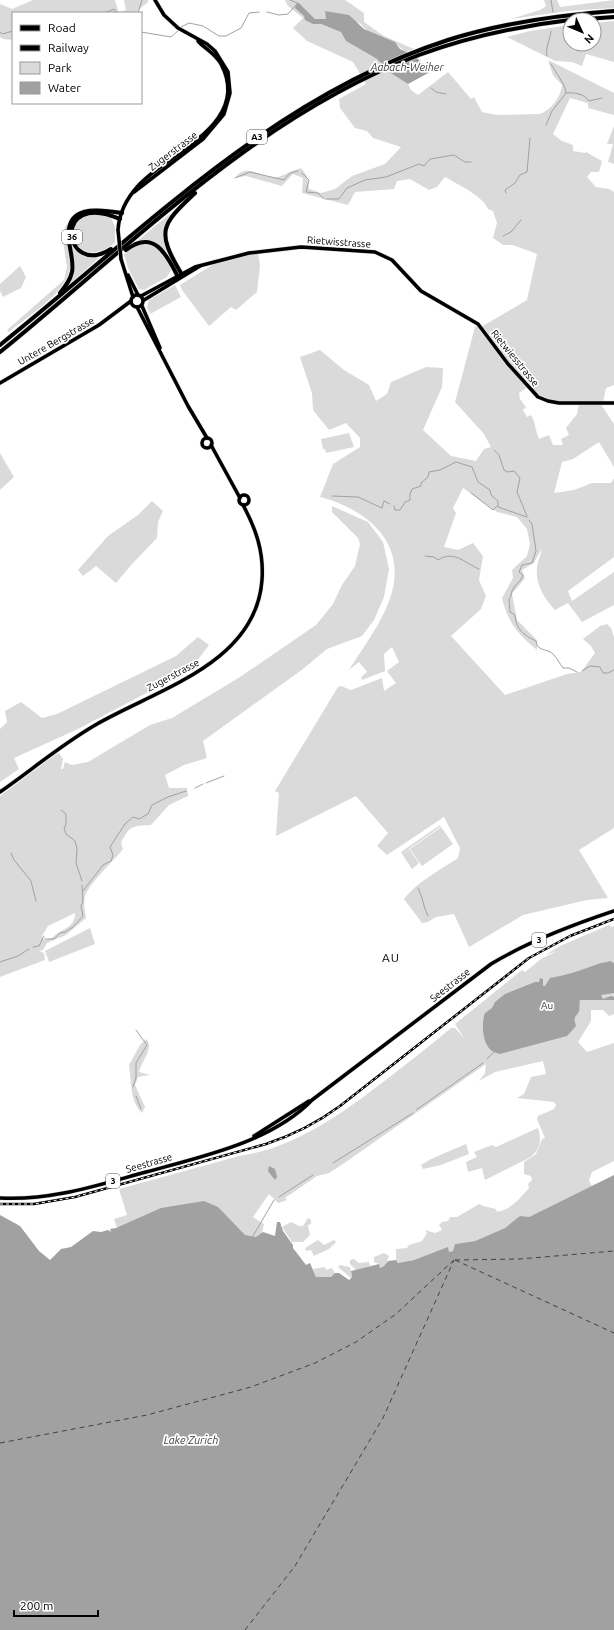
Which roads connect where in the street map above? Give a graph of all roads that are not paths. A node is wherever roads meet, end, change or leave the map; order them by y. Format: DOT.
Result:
graph roads {
  1 [pos="155,0"];
  2 [pos="614,11"];
  3 [pos="614,17"];
  4 [pos="602,18"];
  5 [pos="562,21"];
  6 [pos="429,49"];
  7 [pos="375,71"];
  8 [pos="212,177"];
  9 [pos="122,213"];
  10 [pos="120,219"];
  11 [pos="124,242"];
  12 [pos="123,266"];
  13 [pos="95,273"];
  14 [pos="180,275"];
  15 [pos="139,295"];
  16 [pos="133,296"];
  17 [pos="144,300"];
  18 [pos="131,301"];
  19 [pos="50,304"];
  20 [pos="135,306"];
  21 [pos="142,306"];
  22 [pos="118,312"];
  23 [pos="478,324"];
  24 [pos="0,345"];
  25 [pos="160,349"];
  26 [pos="0,352"];
  27 [pos="0,383"];
  28 [pos="614,403"];
  29 [pos="206,439"];
  30 [pos="210,447"];
  31 [pos="241,497"];
  32 [pos="245,505"];
  33 [pos="0,792"];
  34 [pos="614,911"];
  35 [pos="0,1198"];
  1 -- 9 [label="main road, Zugerstrasse"];
  2 -- 6 [label="highway, A3"];
  3 -- 4 [label="highway, A3"];
  5 -- 6 [label="highway, A3"];
  6 -- 7 [label="highway, A3"];
  7 -- 8 [label="highway, A3"];
  7 -- 11 [label="highway, A3"];
  8 -- 13 [label="highway, A3"];
  8 -- 14 [label="highway"];
  9 -- 10 [label="main road, Zugerstrasse"];
  9 -- 19 [label="highway"];
  10 -- 11 [label="highway, 36"];
  10 -- 12 [label="main road, Zugerstrasse, bridge"];
  11 -- 19 [label="highway, A3"];
  12 -- 15 [label="main road, Zugerstrasse"];
  12 -- 16 [label="main road, Zugerstrasse"];
  13 -- 14 [label="highway"];
  13 -- 26 [label="highway, A3"];
  14 -- 15 [label="main road, Rietwisstrasse"];
  14 -- 17 [label="main road, Rietwisstrasse"];
  14 -- 23 [label="main road, Rietwisstrasse"];
  15 -- 16 [label="main road"];
  15 -- 17 [label="main road"];
  16 -- 18 [label="main road"];
  17 -- 21 [label="main road"];
  18 -- 20 [label="main road"];
  18 -- 22 [label="main road, Untere Bergstrasse"];
  19 -- 24 [label="highway, A3"];
  20 -- 21 [label="main road"];
  20 -- 22 [label="main road, Untere Bergstrasse"];
  20 -- 25 [label="main road"];
  21 -- 25 [label="main road"];
  22 -- 27 [label="main road, Untere Bergstrasse"];
  23 -- 28 [label="main road, Rietwiesstrasse"];
  25 -- 29 [label="main road"];
  29 -- 30 [label="main road"];
  29 -- 30 [label="main road"];
  30 -- 31 [label="main road"];
  31 -- 32 [label="main road"];
  31 -- 32 [label="main road"];
  32 -- 33 [label="main road, Zugerstrasse"];
  34 -- 35 [label="main road, Seestrasse / 3"];
}
